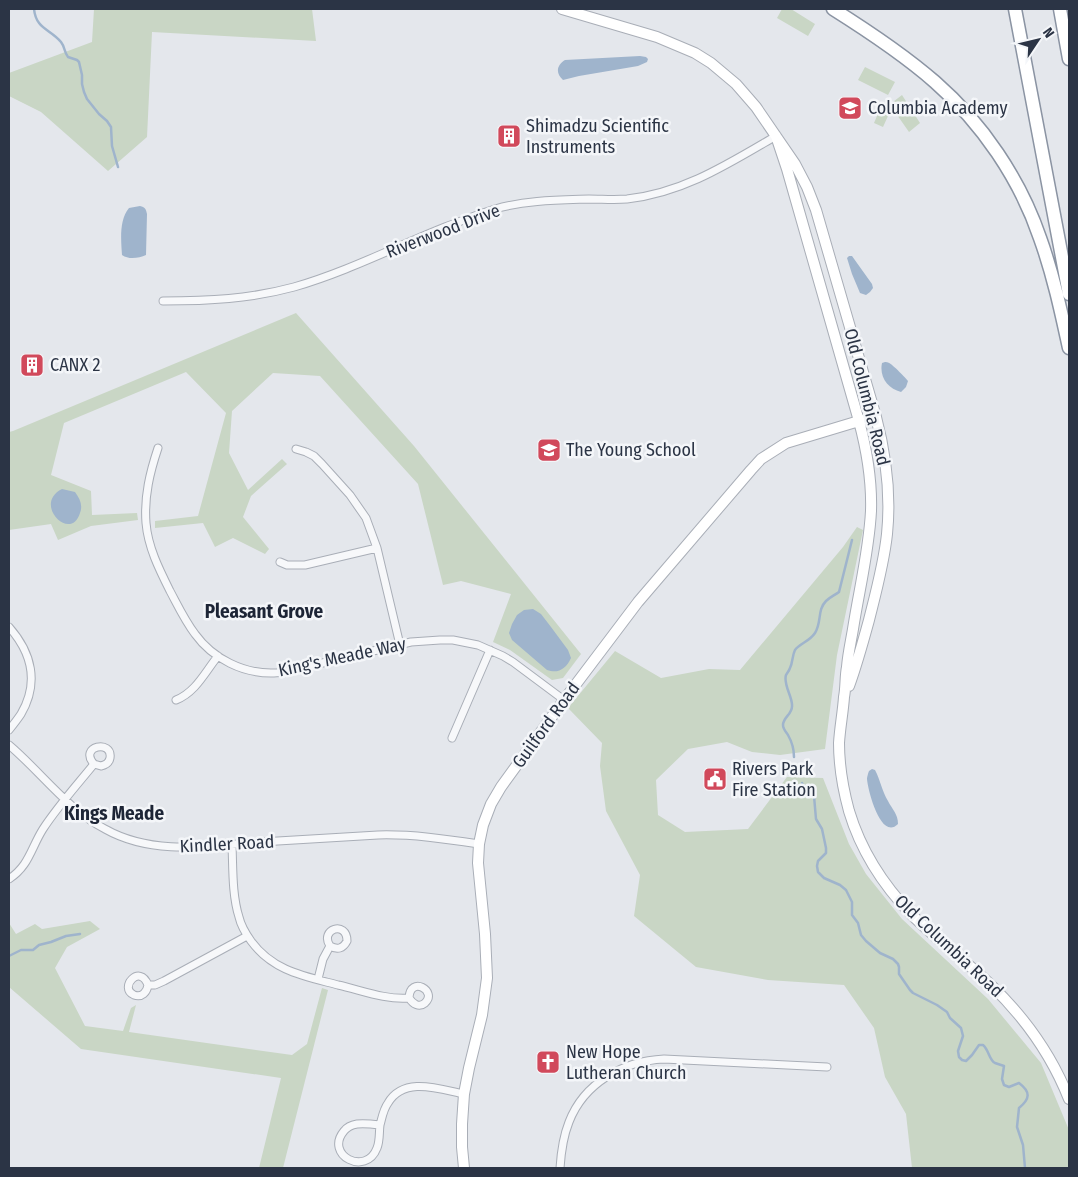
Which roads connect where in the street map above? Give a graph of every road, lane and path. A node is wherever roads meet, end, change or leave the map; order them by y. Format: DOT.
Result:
graph roads {
  1 [pos="562,9"];
  2 [pos="833,9"];
  3 [pos="1014,9"];
  4 [pos="1060,9"];
  5 [pos="1069,59"];
  6 [pos="776,136"];
  7 [pos="1069,294"];
  8 [pos="163,301"];
  9 [pos="1069,348"];
  10 [pos="876,417"];
  11 [pos="859,420"];
  12 [pos="158,448"];
  13 [pos="296,449"];
  14 [pos="377,548"];
  15 [pos="280,562"];
  16 [pos="9,627"];
  17 [pos="400,645"];
  18 [pos="490,650"];
  19 [pos="218,656"];
  20 [pos="845,696"];
  21 [pos="176,700"];
  22 [pos="564,700"];
  23 [pos="9,730"];
  24 [pos="452,738"];
  25 [pos="9,745"];
  26 [pos="94,764"];
  27 [pos="66,799"];
  28 [pos="479,844"];
  29 [pos="232,845"];
  30 [pos="9,879"];
  31 [pos="247,936"];
  32 [pos="330,946"];
  33 [pos="318,979"];
  34 [pos="148,985"];
  35 [pos="409,998"];
  36 [pos="827,1067"];
  37 [pos="464,1094"];
  38 [pos="1069,1099"];
  39 [pos="380,1125"];
  40 [pos="464,1168"];
  41 [pos="560,1168"];
  1 -- 6 [label="street, Old Columbia Road"];
  2 -- 9 [label="highway"];
  3 -- 7 [label="highway"];
  4 -- 5 [label="highway"];
  6 -- 8 [label="street, Riverwood Drive"];
  6 -- 10 [label="street, Old Columbia Road"];
  6 -- 11 [label="street, Old Columbia Road"];
  10 -- 11 [label="street, Guilford Road"];
  10 -- 20 [label="street, Old Columbia Road"];
  11 -- 20 [label="street, Old Columbia Road"];
  11 -- 22 [label="street, Guilford Road"];
  12 -- 19 [label="street, King's Meade Way"];
  13 -- 14 [label="street"];
  14 -- 15 [label="street"];
  14 -- 17 [label="street"];
  16 -- 23 [label="street"];
  17 -- 18 [label="street, King's Meade Way"];
  17 -- 19 [label="street, King's Meade Way"];
  18 -- 22 [label="street, King's Meade Way"];
  18 -- 24 [label="street"];
  19 -- 21 [label="street"];
  20 -- 38 [label="street, Old Columbia Road"];
  22 -- 28 [label="street, Guilford Road"];
  25 -- 27 [label="street, Kindler Road"];
  26 -- 27 [label="street"];
  27 -- 29 [label="street, Kindler Road"];
  27 -- 30 [label="street"];
  28 -- 29 [label="street, Kindler Road"];
  28 -- 37 [label="street, Guilford Road"];
  29 -- 31 [label="street"];
  31 -- 33 [label="street"];
  31 -- 34 [label="street"];
  32 -- 33 [label="street"];
  33 -- 35 [label="street"];
  36 -- 41 [label="street"];
  37 -- 39 [label="street"];
  37 -- 40 [label="street, Guilford Road"];
  39 -- 39 [label="street"];
}
